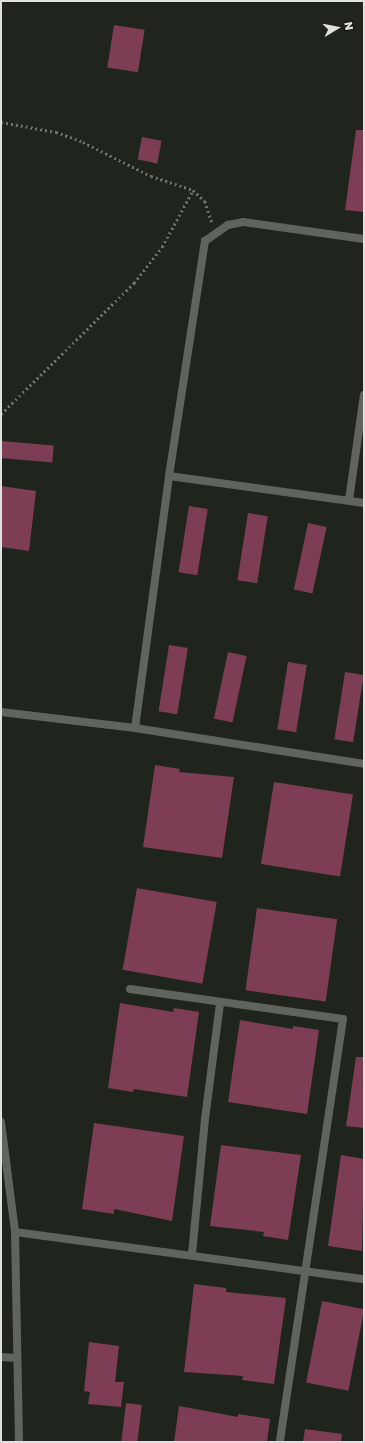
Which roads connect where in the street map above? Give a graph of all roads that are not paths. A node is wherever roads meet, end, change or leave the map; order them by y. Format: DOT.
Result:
graph roads {
  1 [pos="364,239"];
  2 [pos="364,395"];
  3 [pos="169,476"];
  4 [pos="349,500"];
  5 [pos="364,502"];
  6 [pos="1,712"];
  7 [pos="135,728"];
  8 [pos="364,764"];
  9 [pos="130,989"];
  10 [pos="220,1004"];
  11 [pos="1,1122"];
  12 [pos="15,1232"];
  13 [pos="192,1254"];
  14 [pos="304,1270"];
  15 [pos="364,1278"];
  16 [pos="1,1357"];
  17 [pos="16,1358"];
  18 [pos="19,1442"];
  19 [pos="280,1442"];
  1 -- 3 [label="lane"];
  2 -- 4 [label="lane"];
  3 -- 4 [label="lane"];
  3 -- 7 [label="lane"];
  4 -- 5 [label="lane"];
  6 -- 7 [label="lane"];
  7 -- 8 [label="lane"];
  9 -- 10 [label="lane"];
  10 -- 13 [label="lane"];
  10 -- 14 [label="lane"];
  11 -- 12 [label="lane"];
  12 -- 13 [label="lane"];
  12 -- 17 [label="lane"];
  13 -- 14 [label="lane"];
  14 -- 15 [label="lane"];
  14 -- 19 [label="lane"];
  16 -- 17 [label="lane"];
  17 -- 18 [label="lane"];
}
